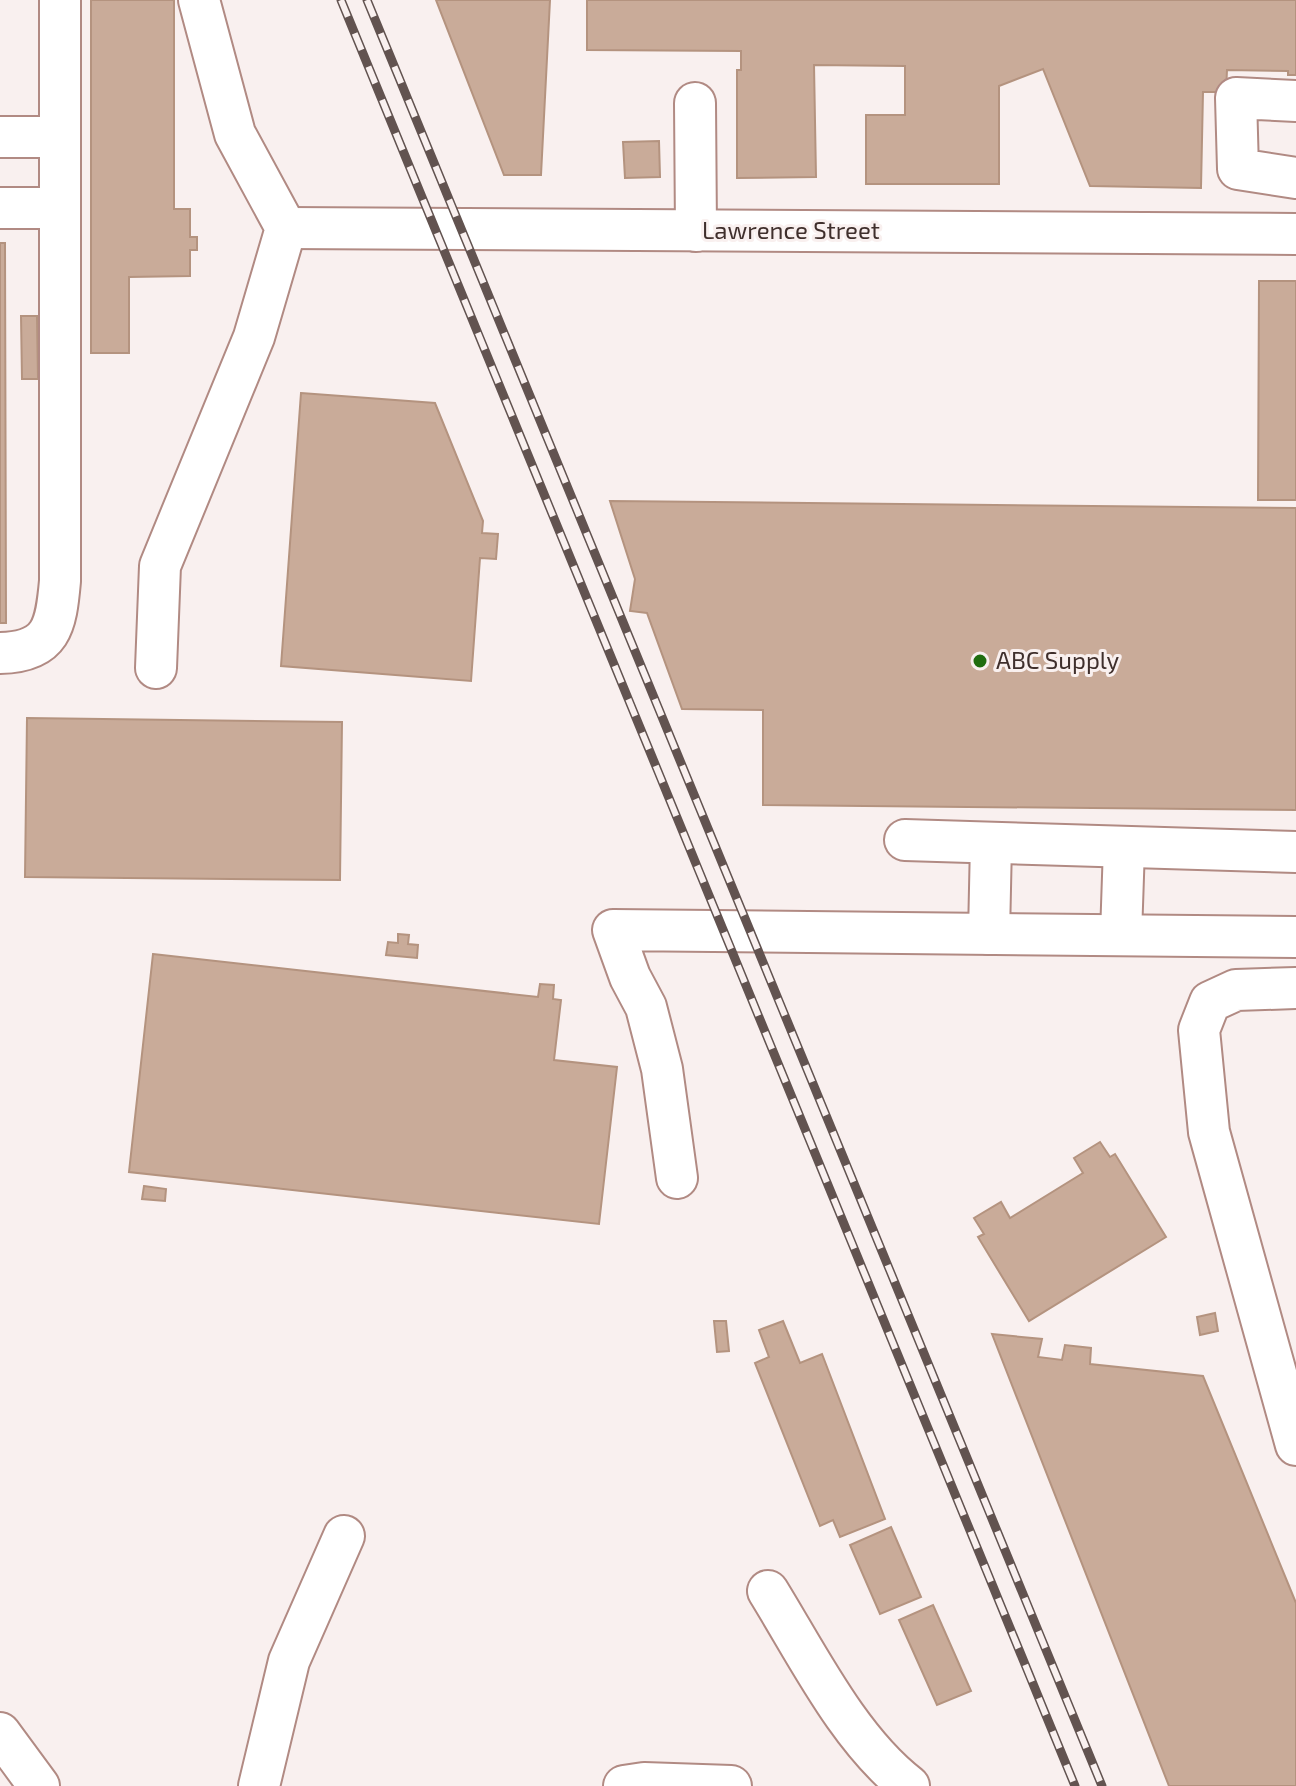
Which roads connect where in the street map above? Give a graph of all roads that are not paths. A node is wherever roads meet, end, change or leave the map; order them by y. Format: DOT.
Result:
graph roads {
  1 [pos="60,0"];
  2 [pos="199,0"];
  3 [pos="1296,101"];
  4 [pos="695,103"];
  5 [pos="0,137"];
  6 [pos="60,137"];
  7 [pos="1296,178"];
  8 [pos="0,208"];
  9 [pos="60,208"];
  10 [pos="286,228"];
  11 [pos="696,231"];
  12 [pos="1296,234"];
  13 [pos="0,653"];
  14 [pos="156,668"];
  15 [pos="905,840"];
  16 [pos="991,843"];
  17 [pos="1124,847"];
  18 [pos="1296,852"];
  19 [pos="989,934"];
  20 [pos="1121,935"];
  21 [pos="1296,937"];
  22 [pos="1296,988"];
  23 [pos="677,1178"];
  24 [pos="1296,1445"];
  25 [pos="344,1536"];
  26 [pos="768,1591"];
  27 [pos="0,1733"];
  28 [pos="39,1786"];
  29 [pos="259,1786"];
  30 [pos="624,1786"];
  31 [pos="731,1786"];
  32 [pos="909,1786"];
  1 -- 6 [label="street"];
  2 -- 10 [label="street"];
  3 -- 7 [label="street"];
  4 -- 11 [label="street"];
  5 -- 6 [label="street"];
  6 -- 9 [label="street"];
  8 -- 9 [label="street"];
  9 -- 13 [label="street"];
  10 -- 11 [label="street, Lawrence Street"];
  10 -- 14 [label="street"];
  11 -- 12 [label="street, Lawrence Street"];
  15 -- 16 [label="street"];
  16 -- 17 [label="street"];
  16 -- 19 [label="street"];
  17 -- 18 [label="street"];
  17 -- 20 [label="street"];
  19 -- 20 [label="street"];
  19 -- 23 [label="street"];
  20 -- 21 [label="street"];
  22 -- 24 [label="street"];
  25 -- 29 [label="street"];
  26 -- 32 [label="street"];
  27 -- 28 [label="street"];
  30 -- 31 [label="street"];
}
